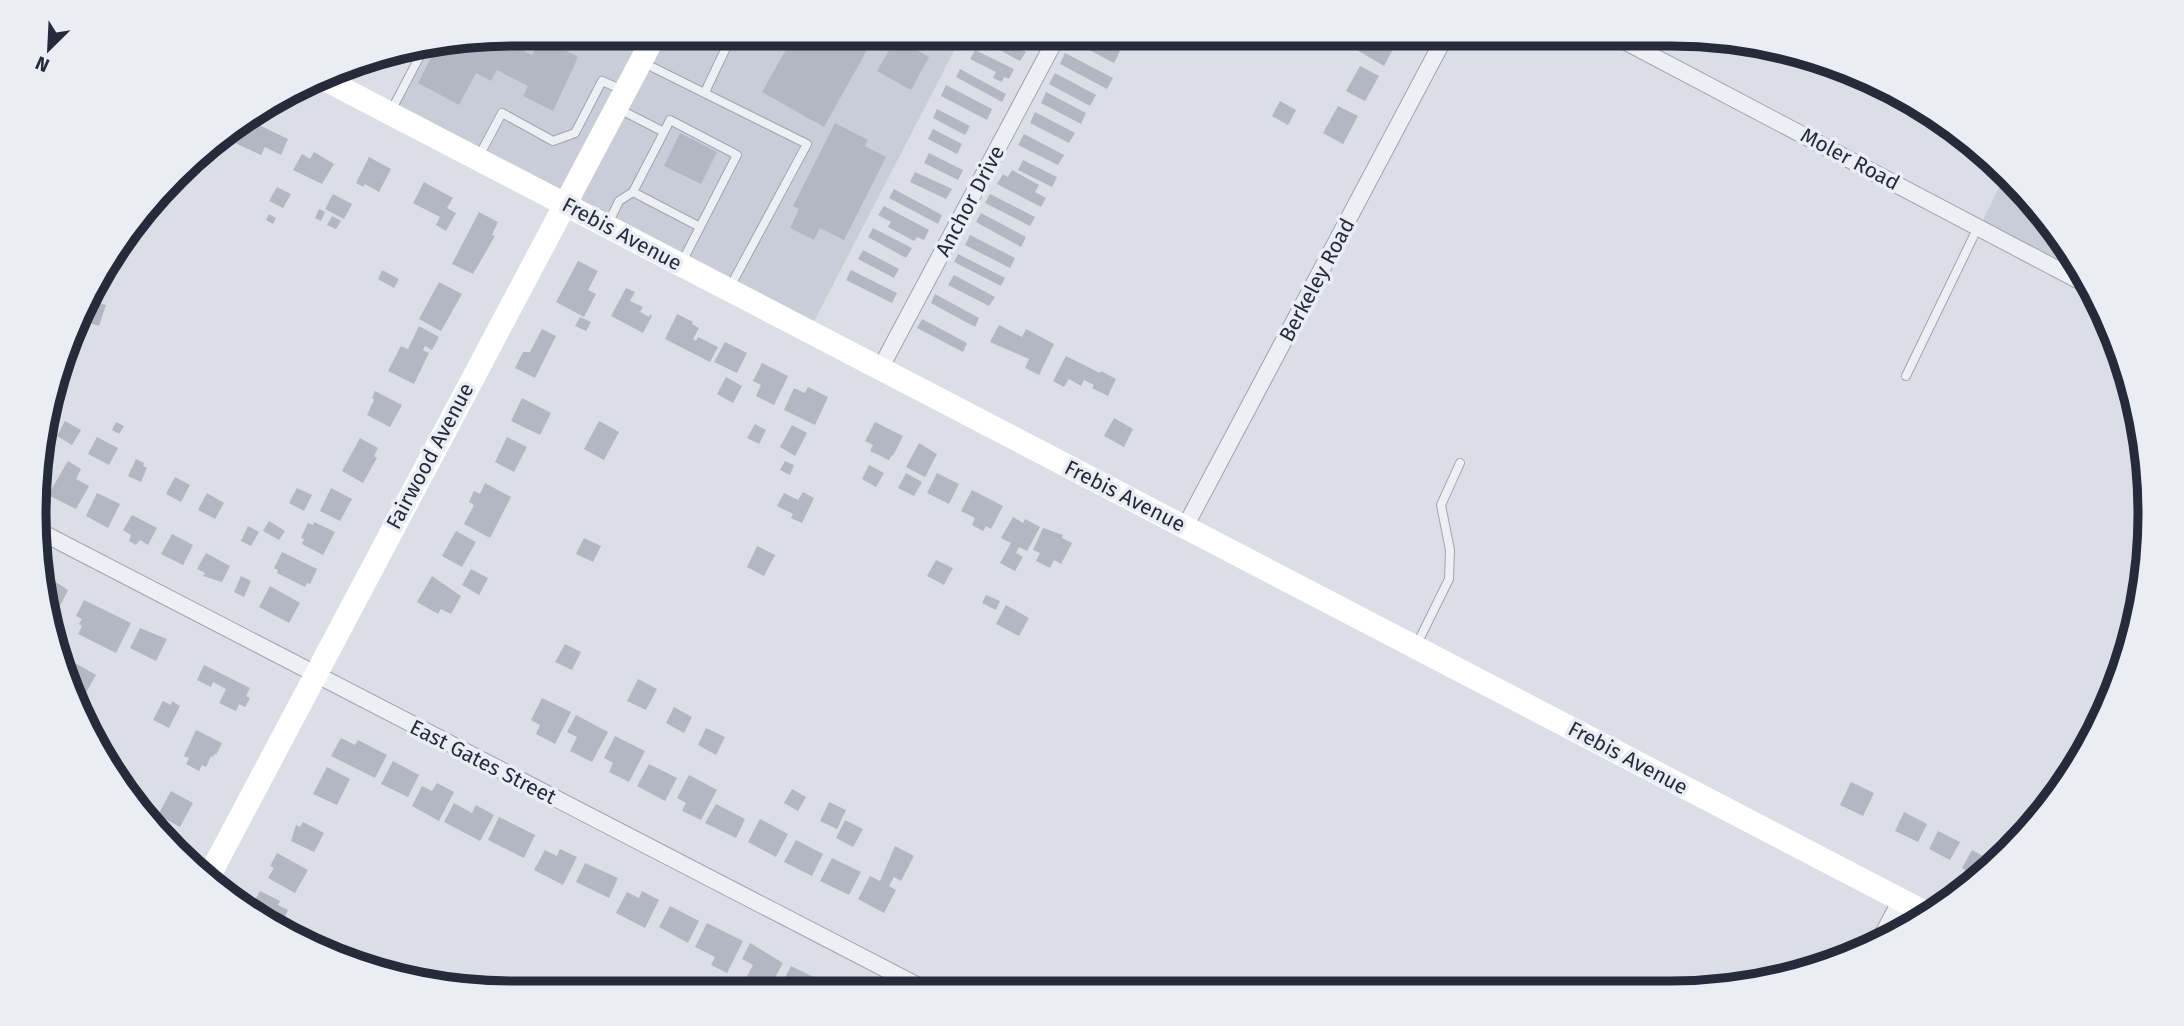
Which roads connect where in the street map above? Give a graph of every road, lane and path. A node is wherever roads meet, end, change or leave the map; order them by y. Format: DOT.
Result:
graph roads {
  1 [pos="649,46"];
  2 [pos="727,46"];
  3 [pos="1052,46"];
  4 [pos="1440,46"];
  5 [pos="1634,46"];
  6 [pos="421,54"];
  7 [pos="641,62"];
  8 [pos="331,83"];
  9 [pos="705,92"];
  10 [pos="622,100"];
  11 [pos="390,113"];
  12 [pos="664,132"];
  13 [pos="478,158"];
  14 [pos="633,191"];
  15 [pos="566,205"];
  16 [pos="607,226"];
  17 [pos="700,227"];
  18 [pos="1978,227"];
  19 [pos="680,265"];
  20 [pos="2076,279"];
  21 [pos="728,290"];
  22 [pos="880,369"];
  23 [pos="1906,376"];
  24 [pos="1460,463"];
  25 [pos="1185,527"];
  26 [pos="47,535"];
  27 [pos="1416,647"];
  28 [pos="314,674"];
  29 [pos="212,870"];
  30 [pos="1901,900"];
  31 [pos="1919,909"];
  32 [pos="1886,928"];
  33 [pos="909,981"];
  1 -- 7 [label="main road, Fairwood Avenue"];
  2 -- 9 [label="lane"];
  3 -- 22 [label="street, Anchor Drive"];
  4 -- 25 [label="street, Berkeley Road"];
  5 -- 18 [label="street, Moler Road"];
  6 -- 11 [label="lane"];
  7 -- 9 [label="lane"];
  7 -- 10 [label="main road, Fairwood Avenue"];
  8 -- 11 [label="main road, Frebis Avenue"];
  9 -- 21 [label="lane"];
  10 -- 12 [label="lane"];
  10 -- 13 [label="lane"];
  10 -- 15 [label="main road, Fairwood Avenue"];
  11 -- 13 [label="main road, Frebis Avenue"];
  12 -- 14 [label="lane"];
  12 -- 17 [label="lane"];
  13 -- 15 [label="main road, Frebis Avenue"];
  14 -- 16 [label="lane"];
  14 -- 17 [label="lane"];
  15 -- 16 [label="main road, Frebis Avenue"];
  15 -- 28 [label="main road, Fairwood Avenue"];
  16 -- 19 [label="main road, Frebis Avenue"];
  17 -- 19 [label="lane"];
  18 -- 20 [label="street, Moler Road"];
  18 -- 23 [label="lane"];
  19 -- 21 [label="main road, Frebis Avenue"];
  21 -- 22 [label="main road, Frebis Avenue"];
  22 -- 25 [label="main road, Frebis Avenue"];
  24 -- 27 [label="lane"];
  25 -- 27 [label="main road, Frebis Avenue"];
  26 -- 28 [label="street, East Gates Street"];
  27 -- 30 [label="main road, Frebis Avenue"];
  28 -- 29 [label="main road, Fairwood Avenue"];
  28 -- 33 [label="street, East Gates Street"];
  30 -- 31 [label="main road, Frebis Avenue"];
  30 -- 32 [label="street"];
}
